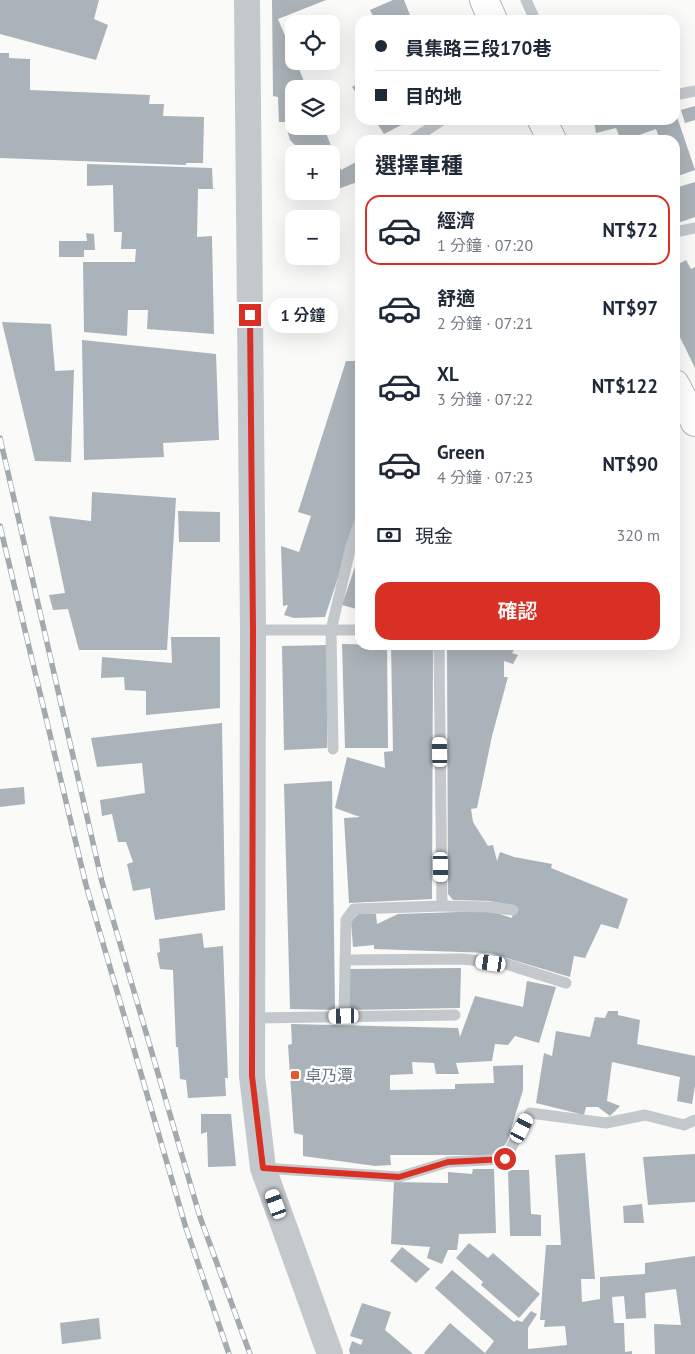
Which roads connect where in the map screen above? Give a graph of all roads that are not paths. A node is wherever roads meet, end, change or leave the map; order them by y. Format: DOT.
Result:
graph roads {
  1 [pos="247,0"];
  2 [pos="484,0"];
  3 [pos="526,0"];
  4 [pos="491,15"];
  5 [pos="533,15"];
  6 [pos="695,91"];
  7 [pos="680,94"];
  8 [pos="434,125"];
  9 [pos="420,135"];
  10 [pos="695,228"];
  11 [pos="680,231"];
  12 [pos="680,394"];
  13 [pos="695,422"];
  14 [pos="355,535"];
  15 [pos="253,630"];
  16 [pos="331,630"];
  17 [pos="355,630"];
  18 [pos="439,650"];
  19 [pos="333,748"];
  20 [pos="442,906"];
  21 [pos="514,910"];
  22 [pos="345,960"];
  23 [pos="566,983"];
  24 [pos="455,1015"];
  25 [pos="344,1016"];
  26 [pos="252,1018"];
  27 [pos="695,1120"];
  28 [pos="263,1168"];
  29 [pos="328,1352"];
  1 -- 15 [label="street"];
  2 -- 4 [label="main road"];
  3 -- 5 [label="lane"];
  6 -- 7 [label="lane"];
  8 -- 9 [label="lane"];
  10 -- 11 [label="lane"];
  12 -- 13 [label="main road"];
  14 -- 16 [label="lane"];
  15 -- 16 [label="lane"];
  15 -- 26 [label="street"];
  16 -- 17 [label="lane"];
  16 -- 19 [label="lane"];
  18 -- 20 [label="lane"];
  20 -- 21 [label="lane"];
  20 -- 22 [label="lane"];
  22 -- 23 [label="lane"];
  22 -- 25 [label="lane"];
  24 -- 25 [label="lane"];
  25 -- 26 [label="lane"];
  26 -- 28 [label="street"];
  27 -- 28 [label="lane"];
  28 -- 29 [label="street"];
}
